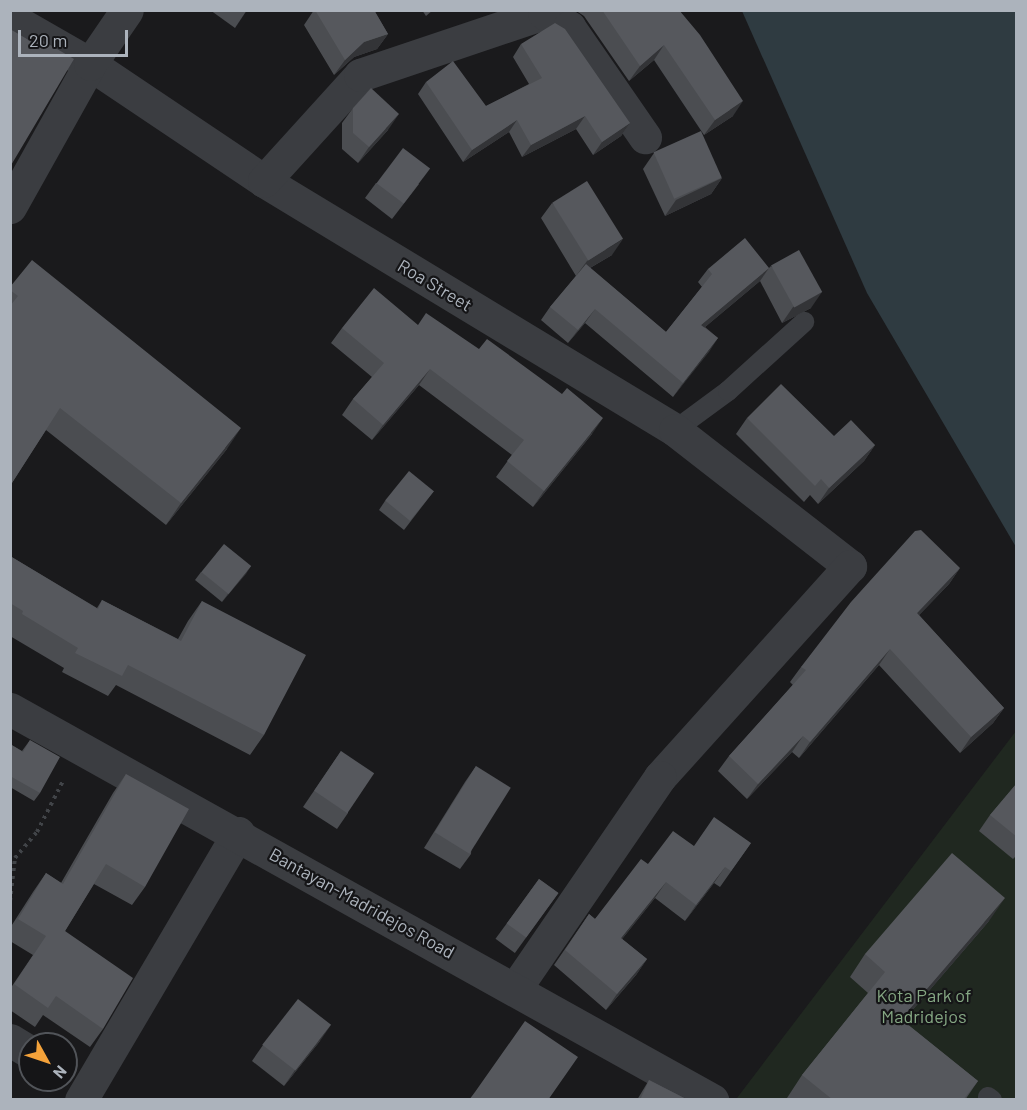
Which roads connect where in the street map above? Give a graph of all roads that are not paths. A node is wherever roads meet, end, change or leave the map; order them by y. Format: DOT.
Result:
graph roads {
  1 [pos="127,10"];
  2 [pos="10,18"];
  3 [pos="90,64"];
  4 [pos="645,137"];
  5 [pos="264,181"];
  6 [pos="10,207"];
  7 [pos="804,322"];
  8 [pos="675,430"];
  9 [pos="10,709"];
  10 [pos="238,833"];
  11 [pos="514,989"];
  12 [pos="78,1087"];
  13 [pos="712,1100"];
  1 -- 3 [label="street"];
  2 -- 3 [label="street, Roa Street"];
  3 -- 5 [label="street, Roa Street"];
  3 -- 6 [label="street"];
  4 -- 5 [label="street"];
  5 -- 8 [label="street, Roa Street"];
  7 -- 8 [label="lane"];
  8 -- 11 [label="street, Roa Street"];
  9 -- 10 [label="street, Bantayan-Madridejos Road"];
  10 -- 11 [label="street, Bantayan-Madridejos Road"];
  10 -- 12 [label="street"];
  11 -- 13 [label="street, Bantayan-Madridejos Road"];
}
